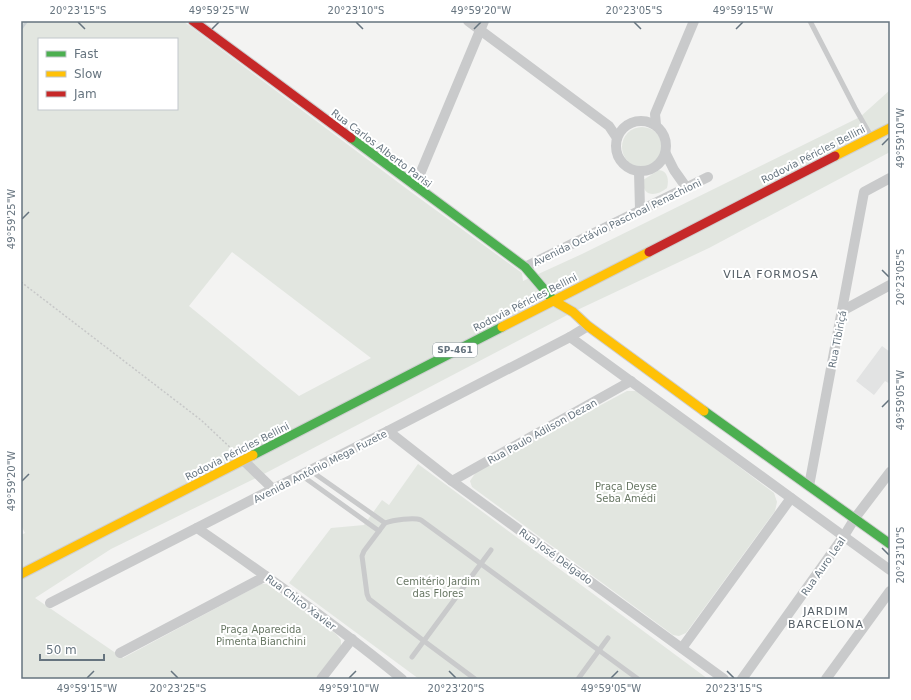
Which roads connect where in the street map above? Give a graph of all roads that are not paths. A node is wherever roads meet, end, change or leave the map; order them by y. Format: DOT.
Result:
graph roads {
  1 [pos="193,21"];
  2 [pos="468,21"];
  3 [pos="694,21"];
  4 [pos="810,21"];
  5 [pos="482,25"];
  6 [pos="655,114"];
  7 [pos="646,121"];
  8 [pos="656,125"];
  9 [pos="609,126"];
  10 [pos="623,128"];
  11 [pos="890,128"];
  12 [pos="871,137"];
  13 [pos="617,138"];
  14 [pos="666,154"];
  15 [pos="640,172"];
  16 [pos="708,177"];
  17 [pos="890,178"];
  18 [pos="416,186"];
  19 [pos="686,187"];
  20 [pos="640,209"];
  21 [pos="525,267"];
  22 [pos="890,285"];
  23 [pos="552,300"];
  24 [pos="842,311"];
  25 [pos="588,326"];
  26 [pos="570,337"];
  27 [pos="632,381"];
  28 [pos="388,431"];
  29 [pos="244,460"];
  30 [pos="311,471"];
  31 [pos="890,472"];
  32 [pos="301,475"];
  33 [pos="452,481"];
  34 [pos="809,486"];
  35 [pos="272,489"];
  36 [pos="791,498"];
  37 [pos="855,518"];
  38 [pos="386,523"];
  39 [pos="197,528"];
  40 [pos="379,531"];
  41 [pos="844,536"];
  42 [pos="890,544"];
  43 [pos="491,550"];
  44 [pos="481,564"];
  45 [pos="890,570"];
  46 [pos="21,574"];
  47 [pos="266,576"];
  48 [pos="890,591"];
  49 [pos="50,603"];
  50 [pos="608,638"];
  51 [pos="352,639"];
  52 [pos="424,641"];
  53 [pos="682,648"];
  54 [pos="599,650"];
  55 [pos="120,653"];
  56 [pos="412,657"];
  57 [pos="321,679"];
  58 [pos="402,679"];
  59 [pos="476,679"];
  60 [pos="578,679"];
  61 [pos="638,679"];
  62 [pos="724,679"];
  63 [pos="742,679"];
  64 [pos="826,679"];
  1 -- 18 [label="main road, Rua Carlos Alberto Parisi"];
  2 -- 5 [label="street"];
  3 -- 6 [label="street"];
  4 -- 12 [label="lane"];
  5 -- 9 [label="street"];
  5 -- 18 [label="street"];
  6 -- 7 [label="street"];
  6 -- 8 [label="street"];
  7 -- 8 [label="street"];
  7 -- 10 [label="street"];
  8 -- 14 [label="street"];
  9 -- 10 [label="street"];
  9 -- 13 [label="street"];
  10 -- 13 [label="street"];
  11 -- 12 [label="main road, Rodovia Péricles Bellini / SP-461"];
  12 -- 23 [label="main road, Rodovia Péricles Bellini / SP-461"];
  13 -- 15 [label="street"];
  14 -- 15 [label="street"];
  14 -- 19 [label="street"];
  15 -- 20 [label="street"];
  16 -- 19 [label="street, Avenida Octávio Paschoal Penachioni"];
  17 -- 24 [label="street, Rua Tibiriçá"];
  18 -- 21 [label="main road, Rua Carlos Alberto Parisi"];
  19 -- 20 [label="street, Avenida Octávio Paschoal Penachioni"];
  20 -- 21 [label="street, Avenida Octávio Paschoal Penachioni"];
  21 -- 23 [label="main road, Rua Carlos Alberto Parisi"];
  22 -- 24 [label="street"];
  23 -- 25 [label="main road"];
  23 -- 29 [label="main road, Rodovia Péricles Bellini / SP-461"];
  24 -- 34 [label="street, Rua Tibiriçá"];
  25 -- 26 [label="street, Avenida Antônio Mega Fuzete"];
  25 -- 34 [label="main road"];
  26 -- 27 [label="street"];
  26 -- 28 [label="street, Avenida Antônio Mega Fuzete"];
  27 -- 33 [label="street, Rua Paulo Adilson Dezan"];
  27 -- 36 [label="street"];
  28 -- 30 [label="street, Avenida Antônio Mega Fuzete"];
  28 -- 33 [label="street, Rua José Delgado"];
  29 -- 35 [label="street"];
  29 -- 46 [label="main road, Rodovia Péricles Bellini / SP-461"];
  30 -- 32 [label="street, Avenida Antônio Mega Fuzete"];
  30 -- 38 [label="lane"];
  31 -- 37 [label="street, Rua Auro Leal"];
  32 -- 35 [label="street, Avenida Antônio Mega Fuzete"];
  32 -- 40 [label="lane"];
  33 -- 53 [label="street, Rua José Delgado"];
  34 -- 37 [label="main road"];
  35 -- 39 [label="street, Avenida Antônio Mega Fuzete"];
  36 -- 41 [label="street"];
  36 -- 53 [label="street"];
  37 -- 41 [label="street, Rua Auro Leal"];
  37 -- 42 [label="main road"];
  38 -- 40 [label="lane"];
  38 -- 44 [label="lane"];
  39 -- 47 [label="street, Rua Chico Xavier"];
  39 -- 49 [label="street, Avenida Antônio Mega Fuzete"];
  40 -- 52 [label="lane"];
  41 -- 45 [label="street"];
  41 -- 63 [label="street, Rua Auro Leal"];
  43 -- 44 [label="lane"];
  44 -- 52 [label="lane"];
  44 -- 54 [label="lane"];
  47 -- 51 [label="street, Rua Chico Xavier"];
  47 -- 55 [label="street"];
  48 -- 64 [label="street"];
  50 -- 54 [label="lane"];
  51 -- 57 [label="street"];
  51 -- 58 [label="street, Rua Chico Xavier"];
  52 -- 56 [label="lane"];
  52 -- 59 [label="lane"];
  53 -- 62 [label="street, Rua José Delgado"];
  54 -- 60 [label="lane"];
  54 -- 61 [label="lane"];
}
